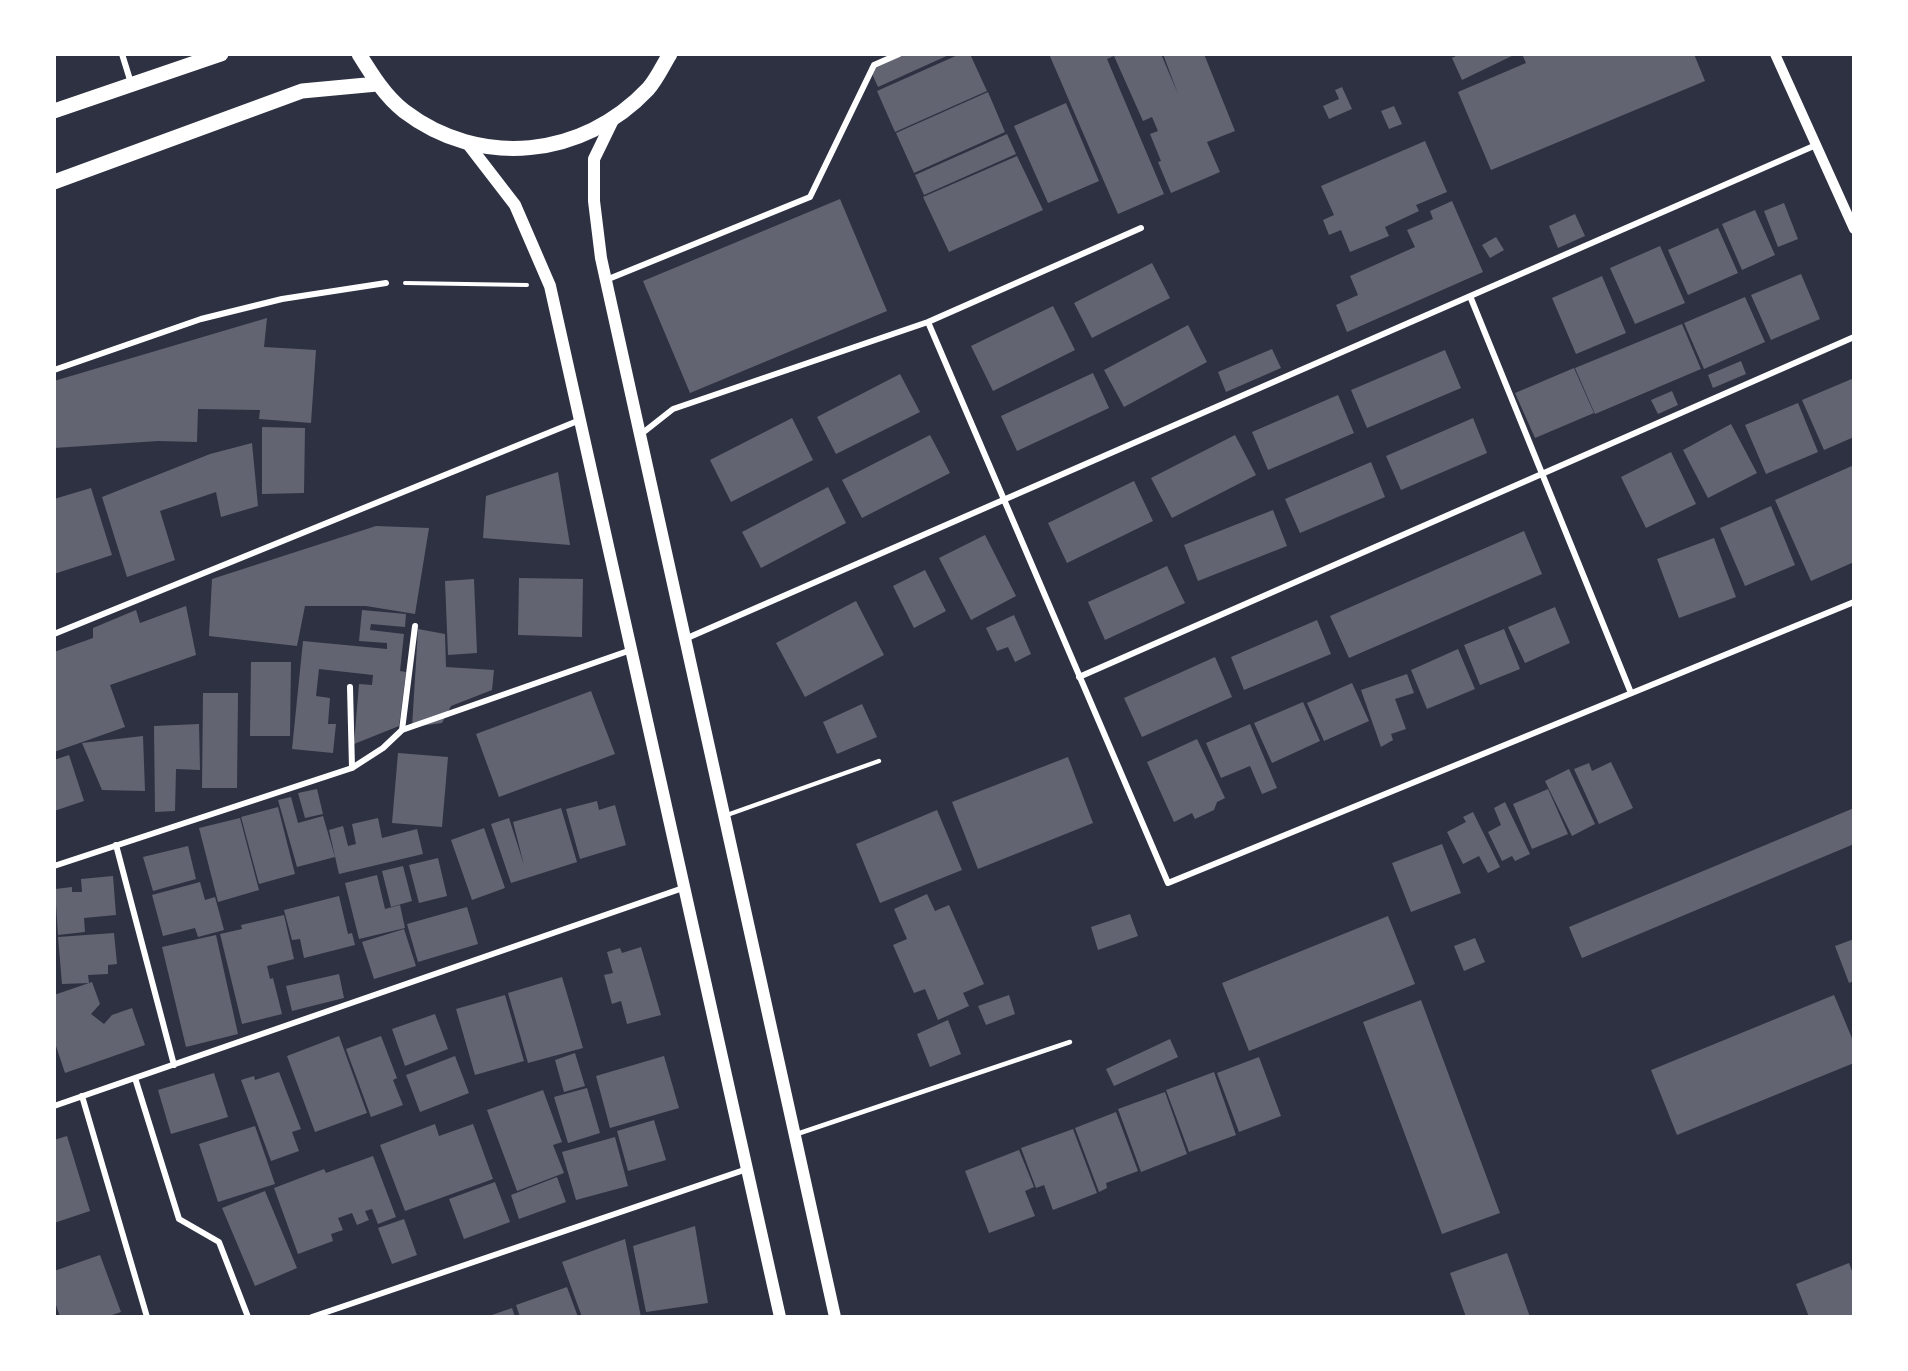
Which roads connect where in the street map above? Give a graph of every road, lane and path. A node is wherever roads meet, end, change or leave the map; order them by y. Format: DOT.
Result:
graph roads {
  1 [pos="122,54"];
  2 [pos="221,54"];
  3 [pos="359,54"];
  4 [pos="670,54"];
  5 [pos="899,54"];
  6 [pos="1775,54"];
  7 [pos="132,84"];
  8 [pos="377,84"];
  9 [pos="54,111"];
  10 [pos="613,120"];
  11 [pos="468,144"];
  12 [pos="1817,144"];
  13 [pos="54,182"];
  14 [pos="1141,228"];
  15 [pos="1854,229"];
  16 [pos="605,280"];
  17 [pos="386,283"];
  18 [pos="550,286"];
  19 [pos="1470,296"];
  20 [pos="927,322"];
  21 [pos="1854,337"];
  22 [pos="54,370"];
  23 [pos="580,420"];
  24 [pos="640,435"];
  25 [pos="1542,474"];
  26 [pos="1003,501"];
  27 [pos="1854,602"];
  28 [pos="415,626"];
  29 [pos="54,634"];
  30 [pos="685,639"];
  31 [pos="631,650"];
  32 [pos="1079,676"];
  33 [pos="350,687"];
  34 [pos="1631,693"];
  35 [pos="402,730"];
  36 [pos="879,761"];
  37 [pos="352,768"];
  38 [pos="724,816"];
  39 [pos="116,845"];
  40 [pos="54,866"];
  41 [pos="683,888"];
  42 [pos="1070,1042"];
  43 [pos="174,1065"];
  44 [pos="135,1078"];
  45 [pos="82,1096"];
  46 [pos="54,1106"];
  47 [pos="795,1135"];
  48 [pos="747,1169"];
  49 [pos="147,1317"];
  50 [pos="248,1317"];
  51 [pos="312,1317"];
  52 [pos="780,1317"];
  53 [pos="835,1317"];
  1 -- 7 [label="street"];
  2 -- 7 [label="main road"];
  3 -- 8 [label="main road"];
  4 -- 10 [label="main road"];
  5 -- 16 [label="street"];
  6 -- 12 [label="street"];
  7 -- 9 [label="main road"];
  8 -- 11 [label="main road"];
  8 -- 13 [label="main road"];
  10 -- 11 [label="main road"];
  10 -- 16 [label="main road"];
  11 -- 18 [label="main road"];
  12 -- 15 [label="street"];
  12 -- 19 [label="street"];
  14 -- 20 [label="street"];
  16 -- 24 [label="main road"];
  17 -- 18 [label="path"];
  17 -- 22 [label="street"];
  18 -- 23 [label="main road"];
  19 -- 25 [label="street"];
  19 -- 26 [label="street"];
  20 -- 24 [label="street"];
  20 -- 26 [label="street"];
  21 -- 25 [label="street"];
  23 -- 29 [label="street"];
  23 -- 31 [label="main road"];
  24 -- 30 [label="main road"];
  25 -- 32 [label="street"];
  25 -- 34 [label="street"];
  26 -- 30 [label="street"];
  26 -- 32 [label="street"];
  27 -- 34 [label="street"];
  28 -- 35 [label="street"];
  30 -- 38 [label="main road"];
  31 -- 35 [label="street"];
  31 -- 41 [label="main road"];
  32 -- 34 [label="street"];
  33 -- 37 [label="street"];
  35 -- 37 [label="street"];
  36 -- 38 [label="lane"];
  37 -- 39 [label="street"];
  38 -- 47 [label="main road"];
  39 -- 40 [label="street"];
  39 -- 43 [label="street"];
  41 -- 43 [label="street"];
  41 -- 48 [label="main road"];
  42 -- 47 [label="lane"];
  43 -- 44 [label="street"];
  44 -- 45 [label="street"];
  44 -- 50 [label="street"];
  45 -- 46 [label="street"];
  45 -- 49 [label="street"];
  47 -- 53 [label="main road"];
  48 -- 51 [label="street"];
  48 -- 52 [label="main road"];
}
